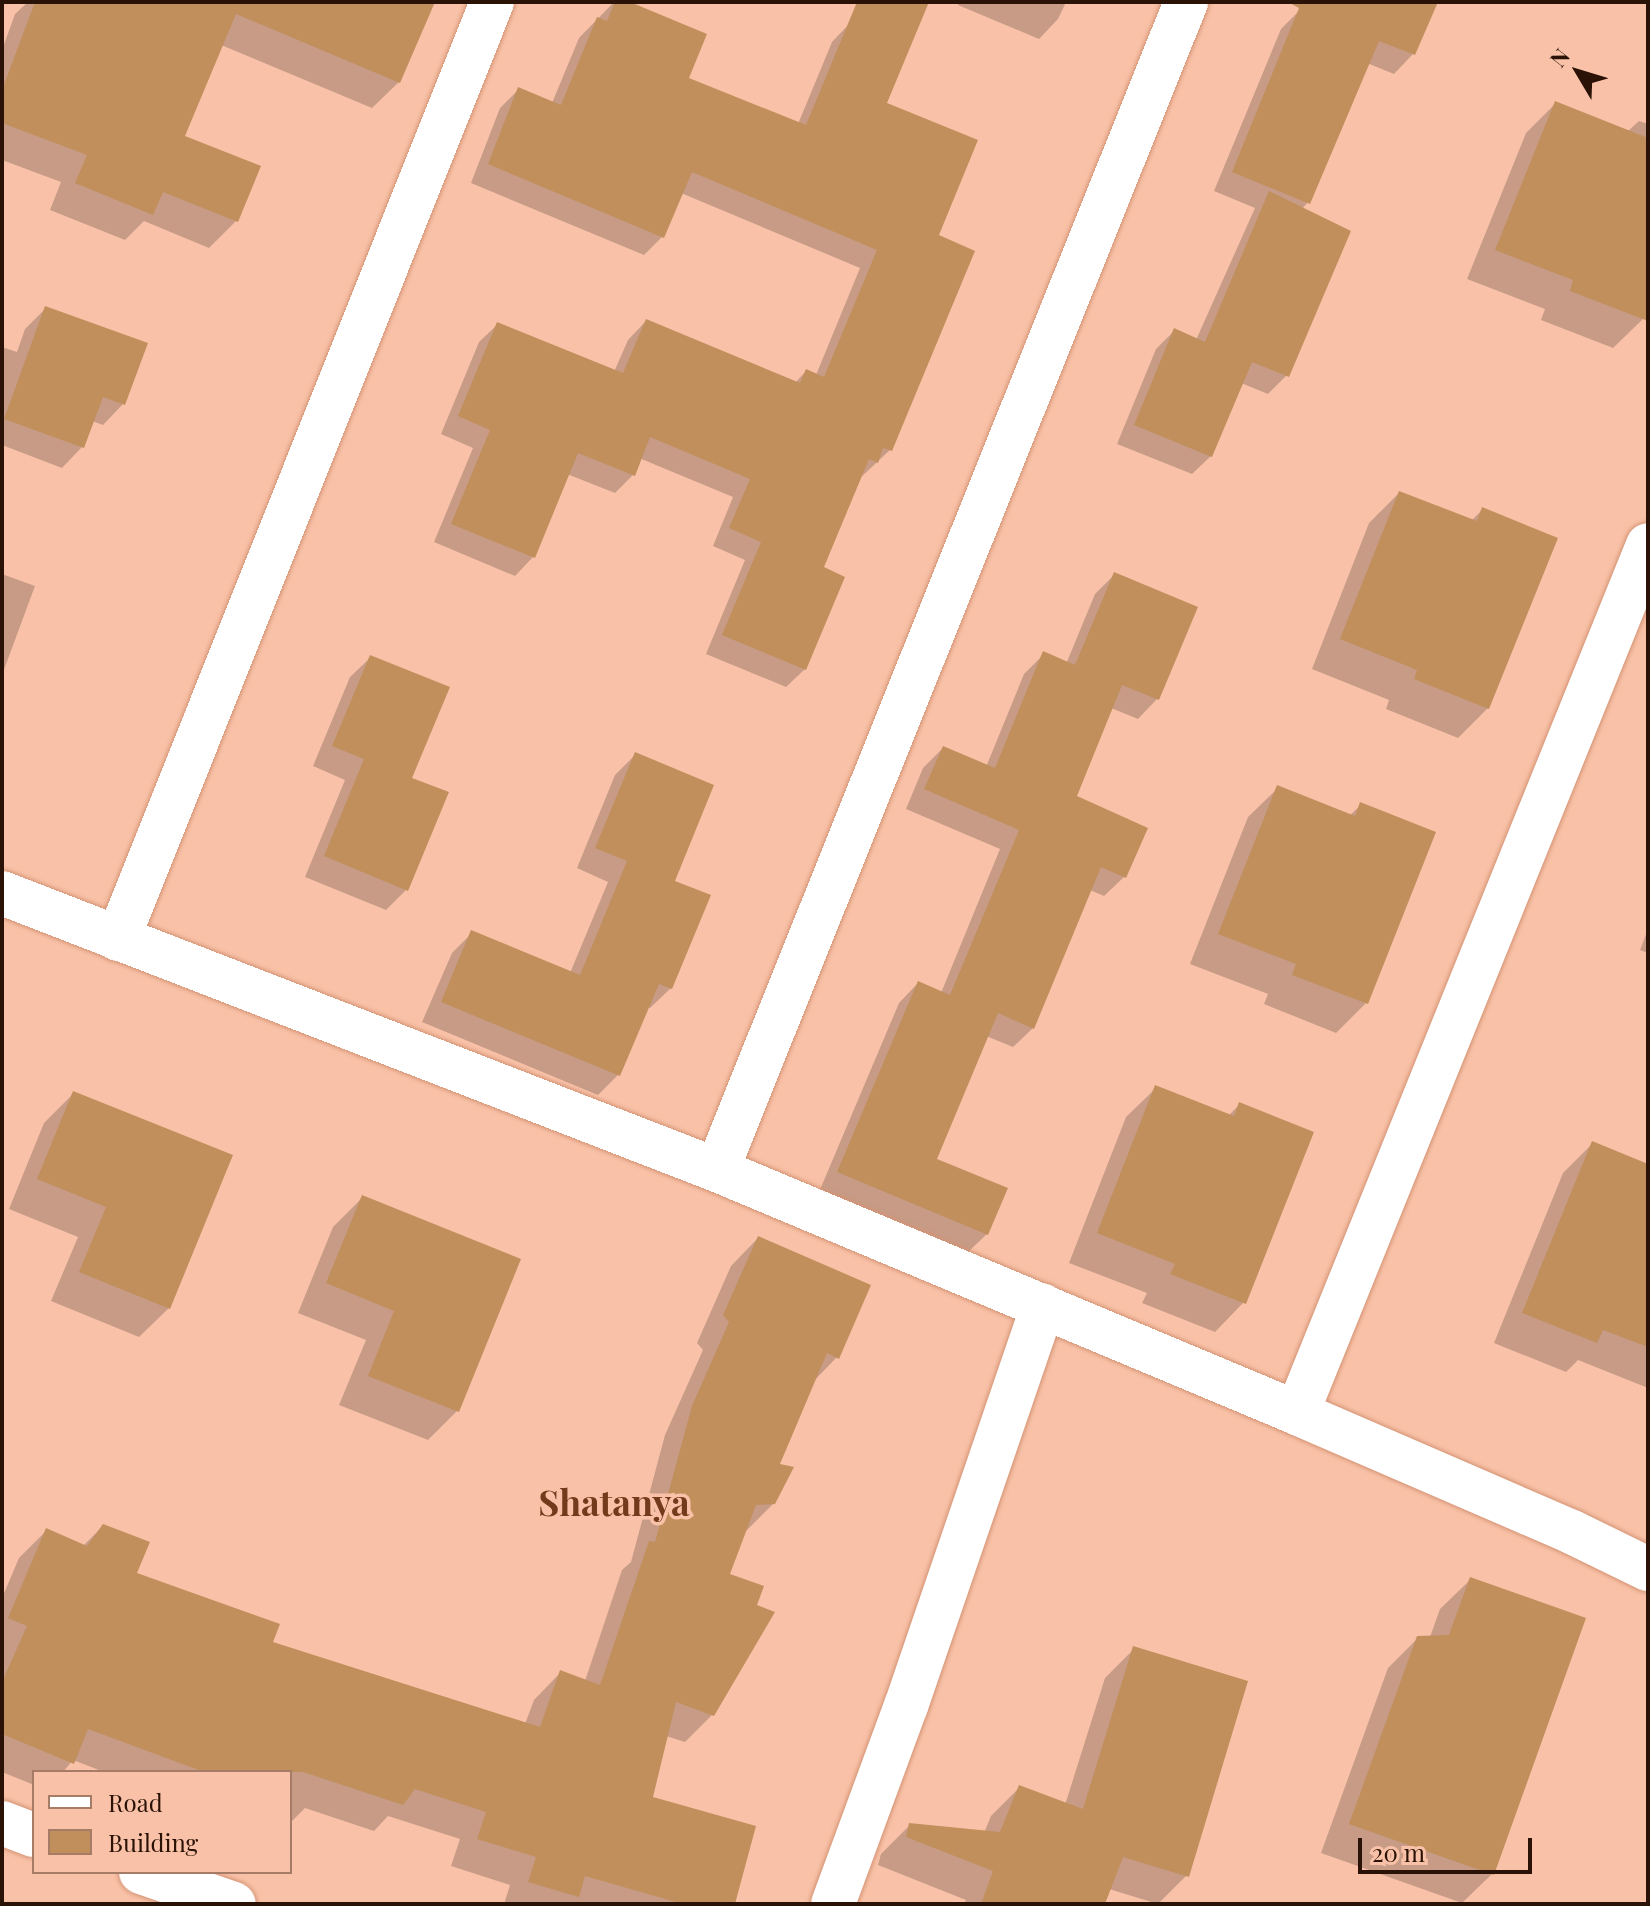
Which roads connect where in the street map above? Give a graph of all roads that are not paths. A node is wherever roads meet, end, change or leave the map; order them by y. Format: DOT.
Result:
graph roads {
  1 [pos="492,2"];
  2 [pos="1186,2"];
  3 [pos="1648,545"];
  4 [pos="2,893"];
  5 [pos="118,939"];
  6 [pos="717,1170"];
  7 [pos="1043,1306"];
  8 [pos="1297,1413"];
  9 [pos="1648,1569"];
  10 [pos="2,1823"];
  11 [pos="32,1834"];
  12 [pos="146,1874"];
  13 [pos="206,1900"];
  14 [pos="833,1904"];
  1 -- 5 [label="street"];
  2 -- 6 [label="street"];
  3 -- 8 [label="street"];
  4 -- 5 [label="street"];
  5 -- 6 [label="street"];
  6 -- 7 [label="street"];
  7 -- 8 [label="street"];
  7 -- 14 [label="street"];
  8 -- 9 [label="street"];
  10 -- 11 [label="street"];
  12 -- 13 [label="street"];
}
